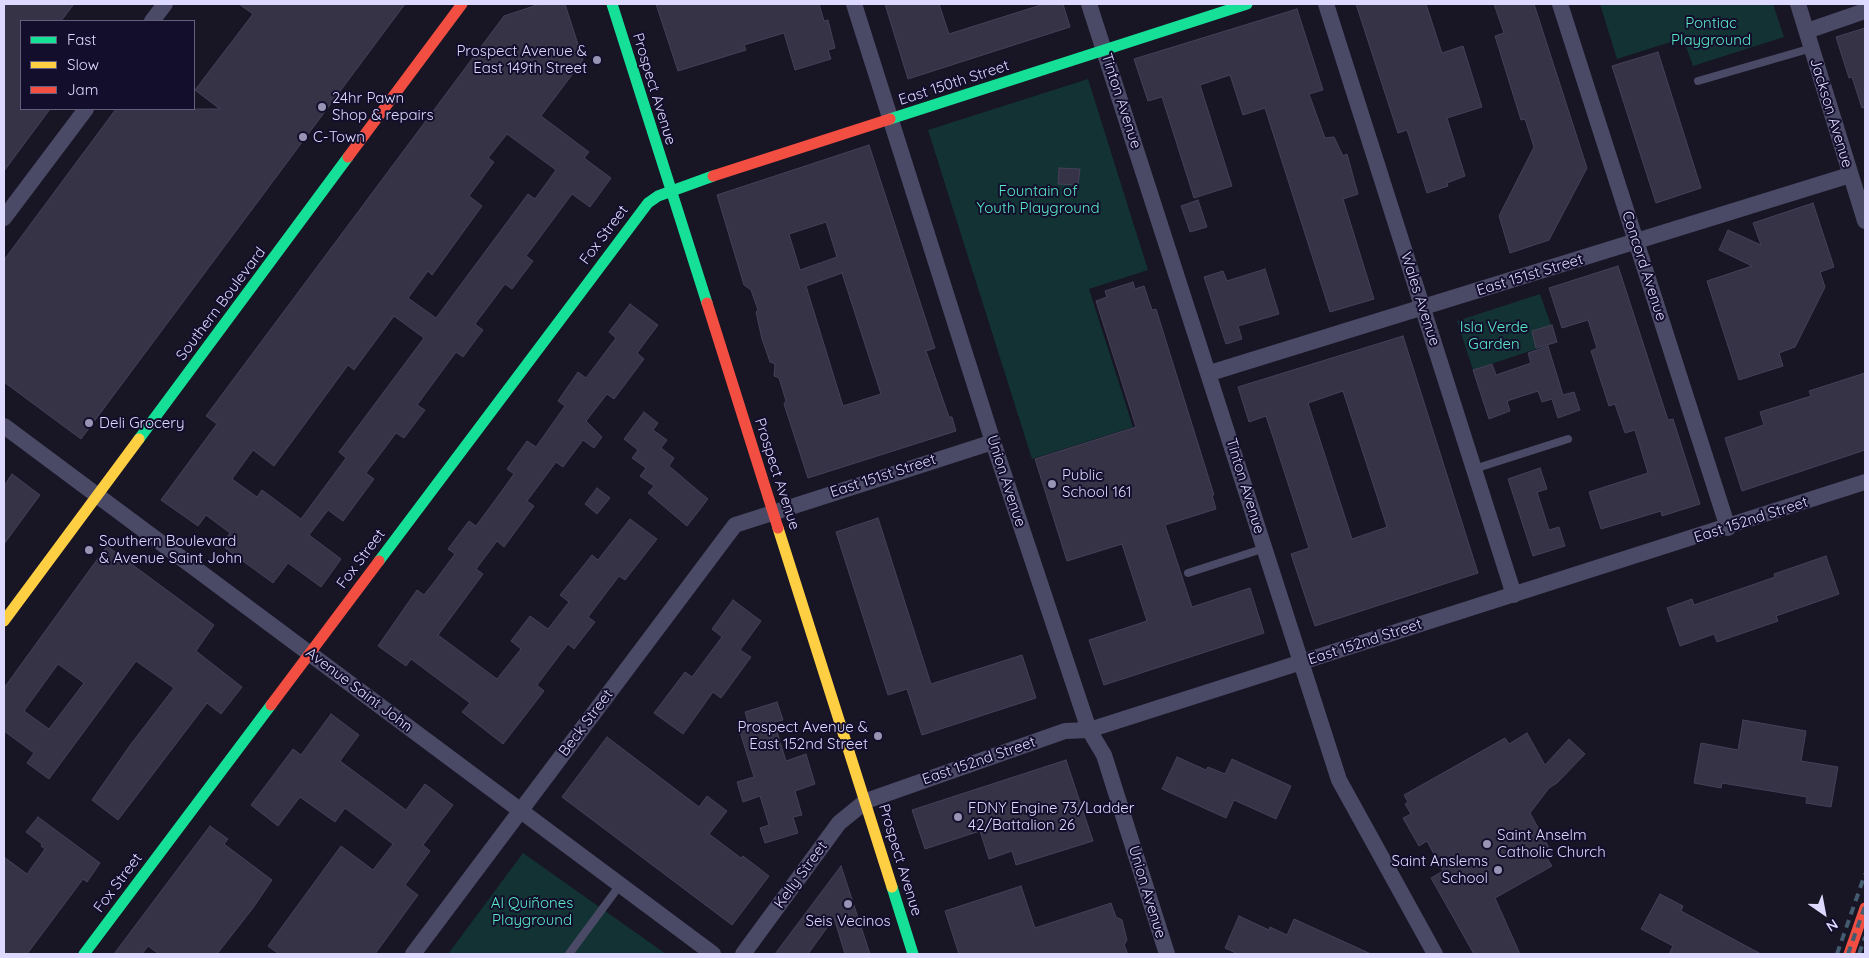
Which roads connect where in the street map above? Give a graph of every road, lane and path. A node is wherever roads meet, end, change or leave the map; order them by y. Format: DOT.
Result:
graph roads {
  1 [pos="165,4"];
  2 [pos="462,4"];
  3 [pos="612,4"];
  4 [pos="854,4"];
  5 [pos="1089,4"];
  6 [pos="1248,4"];
  7 [pos="1326,4"];
  8 [pos="1560,4"];
  9 [pos="1798,4"];
  10 [pos="1865,10"];
  11 [pos="153,20"];
  12 [pos="1807,30"];
  13 [pos="1812,48"];
  14 [pos="1104,50"];
  15 [pos="1698,81"];
  16 [pos="85,110"];
  17 [pos="890,119"];
  18 [pos="1850,175"];
  19 [pos="671,191"];
  20 [pos="4,218"];
  21 [pos="1865,221"];
  22 [pos="1637,242"];
  23 [pos="1423,308"];
  24 [pos="1210,373"];
  25 [pos="4,426"];
  26 [pos="1568,439"];
  27 [pos="993,442"];
  28 [pos="1474,469"];
  29 [pos="1865,482"];
  30 [pos="97,496"];
  31 [pos="773,511"];
  32 [pos="1728,528"];
  33 [pos="1264,548"];
  34 [pos="1188,573"];
  35 [pos="1514,595"];
  36 [pos="4,621"];
  37 [pos="310,653"];
  38 [pos="1301,663"];
  39 [pos="1089,730"];
  40 [pos="866,801"];
  41 [pos="520,811"];
  42 [pos="620,885"];
  43 [pos="1865,908"];
  44 [pos="1853,950"];
  45 [pos="84,954"];
  46 [pos="413,954"];
  47 [pos="569,954"];
  48 [pos="713,954"];
  49 [pos="743,954"];
  50 [pos="913,954"];
  51 [pos="1167,954"];
  52 [pos="1435,954"];
  1 -- 11 [label="street"];
  2 -- 30 [label="street, Southern Boulevard"];
  3 -- 19 [label="street, Prospect Avenue"];
  4 -- 17 [label="street, Union Avenue"];
  5 -- 14 [label="street, Tinton Avenue"];
  6 -- 14 [label="street, East 150th Street"];
  7 -- 23 [label="street, Wales Avenue"];
  8 -- 22 [label="street, Concord Avenue"];
  9 -- 12 [label="street, Jackson Avenue"];
  10 -- 12 [label="street"];
  12 -- 13 [label="street, Jackson Avenue"];
  13 -- 15 [label="lane"];
  13 -- 18 [label="street, Jackson Avenue"];
  14 -- 17 [label="street, East 150th Street"];
  14 -- 24 [label="street, Tinton Avenue"];
  16 -- 20 [label="street"];
  17 -- 19 [label="street, East 150th Street"];
  17 -- 27 [label="street, Union Avenue"];
  18 -- 21 [label="street, Jackson Avenue"];
  18 -- 22 [label="street, East 151st Street"];
  19 -- 31 [label="street, Prospect Avenue"];
  19 -- 37 [label="street, Fox Street"];
  22 -- 23 [label="street, East 151st Street"];
  22 -- 32 [label="street, Concord Avenue"];
  23 -- 24 [label="street, East 151st Street"];
  23 -- 28 [label="street, Wales Avenue"];
  24 -- 33 [label="street, Tinton Avenue"];
  25 -- 30 [label="street, Avenue Saint John"];
  26 -- 28 [label="lane"];
  27 -- 31 [label="street, East 151st Street"];
  27 -- 39 [label="street, Union Avenue"];
  28 -- 35 [label="street, Wales Avenue"];
  29 -- 32 [label="street, East 152nd Street"];
  30 -- 36 [label="street, Southern Boulevard"];
  30 -- 37 [label="street, Avenue Saint John"];
  31 -- 40 [label="street, Prospect Avenue"];
  31 -- 41 [label="street, Beck Street"];
  32 -- 35 [label="street, East 152nd Street"];
  33 -- 34 [label="lane"];
  33 -- 38 [label="street, Tinton Avenue"];
  35 -- 38 [label="street, East 152nd Street"];
  37 -- 41 [label="street, Avenue Saint John"];
  37 -- 45 [label="street, Fox Street"];
  38 -- 39 [label="street, East 152nd Street"];
  38 -- 52 [label="street, Tinton Avenue"];
  39 -- 40 [label="street, East 152nd Street"];
  39 -- 51 [label="street, Union Avenue"];
  40 -- 49 [label="street, Kelly Street"];
  40 -- 50 [label="street, Prospect Avenue"];
  41 -- 42 [label="street, Avenue Saint John"];
  41 -- 46 [label="street, Beck Street"];
  42 -- 47 [label="lane"];
  42 -- 48 [label="street, Avenue Saint John"];
  43 -- 44 [label="street"];
}
